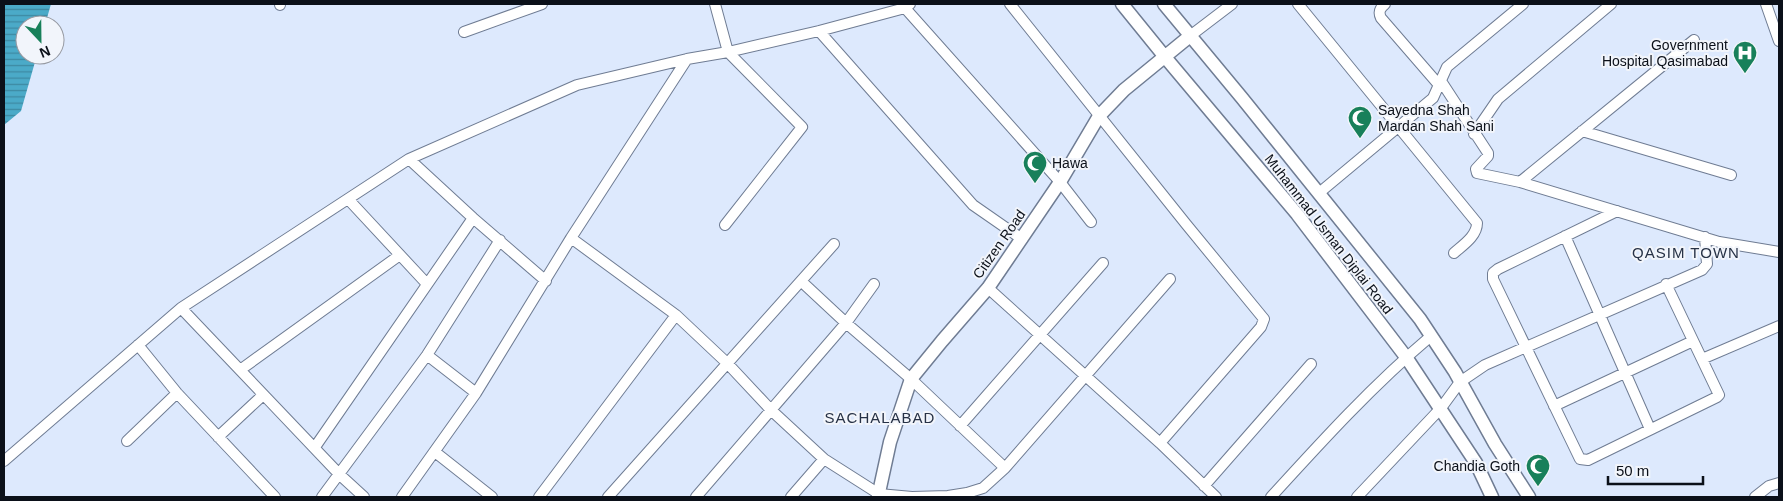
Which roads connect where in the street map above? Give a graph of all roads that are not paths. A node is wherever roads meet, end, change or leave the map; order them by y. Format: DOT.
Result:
graph roads {
  1 [pos="542,4"];
  2 [pos="715,4"];
  3 [pos="1010,4"];
  4 [pos="1122,4"];
  5 [pos="1164,4"];
  6 [pos="1232,4"];
  7 [pos="1298,4"];
  8 [pos="1385,4"];
  9 [pos="1523,4"];
  10 [pos="1611,4"];
  11 [pos="1766,4"];
  12 [pos="908,6"];
  13 [pos="819,30"];
  14 [pos="464,32"];
  15 [pos="1190,36"];
  16 [pos="1694,40"];
  17 [pos="1779,41"];
  18 [pos="728,52"];
  19 [pos="1165,57"];
  20 [pos="687,59"];
  21 [pos="1440,83"];
  22 [pos="1099,116"];
  23 [pos="1398,127"];
  24 [pos="1582,131"];
  25 [pos="1474,134"];
  26 [pos="409,160"];
  27 [pos="1731,175"];
  28 [pos="1060,182"];
  29 [pos="1520,182"];
  30 [pos="1319,193"];
  31 [pos="348,200"];
  32 [pos="1617,211"];
  33 [pos="473,218"];
  34 [pos="1091,222"];
  35 [pos="725,225"];
  36 [pos="1565,236"];
  37 [pos="1705,237"];
  38 [pos="571,238"];
  39 [pos="1022,239"];
  40 [pos="500,240"];
  41 [pos="834,244"];
  42 [pos="1779,252"];
  43 [pos="1454,253"];
  44 [pos="400,256"];
  45 [pos="1104,263"];
  46 [pos="1170,279"];
  47 [pos="546,281"];
  48 [pos="802,282"];
  49 [pos="427,284"];
  50 [pos="874,284"];
  51 [pos="1666,284"];
  52 [pos="988,288"];
  53 [pos="181,308"];
  54 [pos="1598,314"];
  55 [pos="676,315"];
  56 [pos="846,323"];
  57 [pos="1779,326"];
  58 [pos="1039,335"];
  59 [pos="1431,336"];
  60 [pos="1694,341"];
  61 [pos="138,345"];
  62 [pos="1525,347"];
  63 [pos="426,355"];
  64 [pos="1406,357"];
  65 [pos="1702,359"];
  66 [pos="727,363"];
  67 [pos="1311,364"];
  68 [pos="240,370"];
  69 [pos="1625,373"];
  70 [pos="1085,376"];
  71 [pos="911,379"];
  72 [pos="1460,382"];
  73 [pos="177,393"];
  74 [pos="476,393"];
  75 [pos="262,394"];
  76 [pos="1554,406"];
  77 [pos="1441,408"];
  78 [pos="771,410"];
  79 [pos="960,426"];
  80 [pos="1650,429"];
  81 [pos="218,437"];
  82 [pos="127,441"];
  83 [pos="1160,443"];
  84 [pos="315,447"];
  85 [pos="435,452"];
  86 [pos="824,458"];
  87 [pos="4,460"];
  88 [pos="1005,468"];
  89 [pos="340,476"];
  90 [pos="1779,483"];
  91 [pos="1204,486"];
  92 [pos="879,495"];
  93 [pos="1488,495"];
  94 [pos="275,497"];
  95 [pos="322,497"];
  96 [pos="364,497"];
  97 [pos="402,497"];
  98 [pos="492,497"];
  99 [pos="539,497"];
  100 [pos="608,497"];
  101 [pos="696,497"];
  102 [pos="791,497"];
  103 [pos="1216,497"];
  104 [pos="1271,497"];
  105 [pos="1357,497"];
  106 [pos="1529,497"];
  107 [pos="1755,497"];
  1 -- 14 [label="street"];
  2 -- 18 [label="street"];
  3 -- 22 [label="street"];
  4 -- 19 [label="street, Muhammad Usman Diplai Road"];
  5 -- 15 [label="street, Muhammad Usman Diplai Road"];
  6 -- 15 [label="street"];
  7 -- 23 [label="street"];
  8 -- 21 [label="street"];
  9 -- 21 [label="street"];
  10 -- 25 [label="street"];
  11 -- 17 [label="street"];
  12 -- 13 [label="street"];
  12 -- 28 [label="street"];
  13 -- 18 [label="street"];
  13 -- 39 [label="street"];
  15 -- 19 [label="street, Citizen Road"];
  15 -- 30 [label="street, Muhammad Usman Diplai Road"];
  16 -- 24 [label="street"];
  18 -- 20 [label="street"];
  18 -- 35 [label="street"];
  19 -- 22 [label="street, Citizen Road"];
  19 -- 64 [label="street, Muhammad Usman Diplai Road"];
  20 -- 26 [label="street"];
  20 -- 38 [label="street"];
  21 -- 23 [label="street"];
  21 -- 25 [label="street"];
  22 -- 28 [label="street, Citizen Road"];
  22 -- 83 [label="street"];
  23 -- 30 [label="street"];
  23 -- 43 [label="street"];
  24 -- 27 [label="street"];
  24 -- 29 [label="street"];
  25 -- 29 [label="street"];
  26 -- 31 [label="street"];
  26 -- 33 [label="street"];
  28 -- 34 [label="street"];
  28 -- 39 [label="street, Citizen Road"];
  29 -- 32 [label="street"];
  30 -- 59 [label="street, Muhammad Usman Diplai Road"];
  31 -- 44 [label="street"];
  31 -- 53 [label="street"];
  32 -- 36 [label="street"];
  32 -- 37 [label="street"];
  33 -- 40 [label="street"];
  33 -- 49 [label="street"];
  36 -- 54 [label="street"];
  36 -- 62 [label="street"];
  37 -- 42 [label="street"];
  37 -- 51 [label="street"];
  38 -- 47 [label="street"];
  38 -- 55 [label="street"];
  39 -- 52 [label="street, Citizen Road"];
  40 -- 47 [label="street"];
  40 -- 63 [label="street"];
  41 -- 48 [label="street"];
  44 -- 49 [label="street"];
  44 -- 68 [label="street"];
  45 -- 58 [label="street"];
  46 -- 70 [label="street"];
  47 -- 74 [label="street"];
  48 -- 56 [label="street"];
  48 -- 66 [label="street"];
  49 -- 84 [label="street"];
  50 -- 56 [label="street"];
  51 -- 54 [label="street"];
  51 -- 60 [label="street"];
  52 -- 58 [label="street"];
  52 -- 71 [label="street, Citizen Road"];
  53 -- 61 [label="street"];
  53 -- 68 [label="street"];
  54 -- 62 [label="street"];
  54 -- 69 [label="street"];
  55 -- 66 [label="street"];
  55 -- 99 [label="street"];
  56 -- 71 [label="street"];
  56 -- 78 [label="street"];
  57 -- 65 [label="street"];
  58 -- 70 [label="street"];
  58 -- 79 [label="street"];
  59 -- 64 [label="street"];
  59 -- 72 [label="street, Muhammad Usman Diplai Road"];
  60 -- 65 [label="street"];
  60 -- 69 [label="street"];
  61 -- 73 [label="street"];
  61 -- 87 [label="street"];
  62 -- 72 [label="street"];
  62 -- 76 [label="street"];
  63 -- 74 [label="street"];
  63 -- 89 [label="street"];
  64 -- 77 [label="street, Muhammad Usman Diplai Road"];
  64 -- 104 [label="street"];
  65 -- 80 [label="street"];
  66 -- 78 [label="street"];
  66 -- 100 [label="street"];
  67 -- 91 [label="street"];
  68 -- 75 [label="street"];
  69 -- 76 [label="street"];
  69 -- 80 [label="street"];
  70 -- 83 [label="street"];
  70 -- 88 [label="street"];
  71 -- 79 [label="street"];
  71 -- 92 [label="street, Citizen Road"];
  72 -- 77 [label="street"];
  72 -- 106 [label="street, Muhammad Usman Diplai Road"];
  73 -- 81 [label="street"];
  73 -- 82 [label="street"];
  74 -- 85 [label="street"];
  75 -- 81 [label="street"];
  75 -- 84 [label="street"];
  76 -- 80 [label="street"];
  77 -- 93 [label="street, Muhammad Usman Diplai Road"];
  77 -- 105 [label="street"];
  78 -- 86 [label="street"];
  78 -- 101 [label="street"];
  79 -- 88 [label="street"];
  81 -- 94 [label="street"];
  83 -- 91 [label="street"];
  84 -- 89 [label="street"];
  85 -- 97 [label="street"];
  85 -- 98 [label="street"];
  86 -- 92 [label="street"];
  86 -- 102 [label="street"];
  88 -- 92 [label="street"];
  89 -- 95 [label="street"];
  89 -- 96 [label="street"];
  90 -- 107 [label="street"];
  91 -- 103 [label="street"];
}
